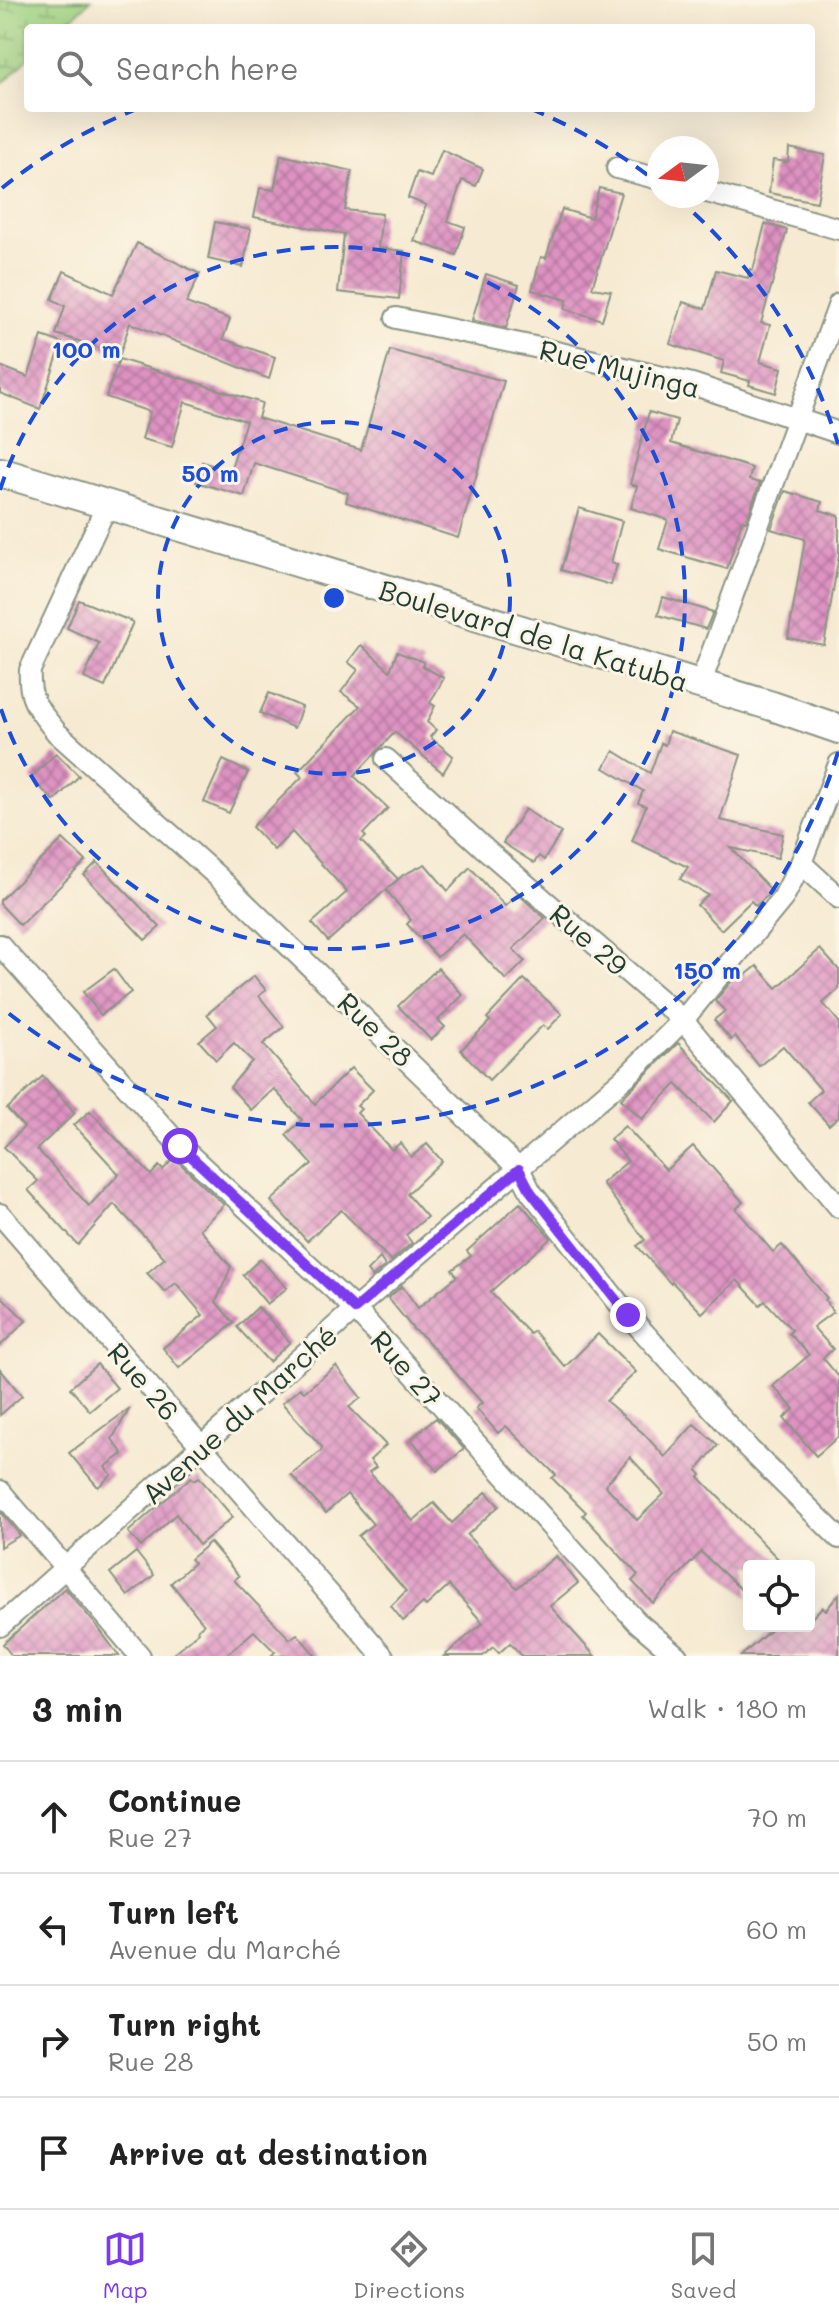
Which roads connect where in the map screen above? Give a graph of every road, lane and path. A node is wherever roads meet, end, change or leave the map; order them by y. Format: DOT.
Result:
graph roads {
  1 [pos="617,168"];
  2 [pos="647,176"];
  3 [pos="719,195"];
  4 [pos="839,229"];
  5 [pos="839,304"];
  6 [pos="396,318"];
  7 [pos="799,419"];
  8 [pos="839,433"];
  9 [pos="0,472"];
  10 [pos="107,505"];
  11 [pos="700,685"];
  12 [pos="839,729"];
  13 [pos="386,759"];
  14 [pos="839,764"];
  15 [pos="801,863"];
  16 [pos="839,898"];
  17 [pos="0,945"];
  18 [pos="683,1020"];
  19 [pos="519,1169"];
  20 [pos="839,1207"];
  21 [pos="0,1214"];
  22 [pos="355,1309"];
  23 [pos="202,1448"];
  24 [pos="0,1491"];
  25 [pos="839,1538"];
  26 [pos="66,1570"];
  27 [pos="0,1626"];
  28 [pos="140,1656"];
  29 [pos="383,1656"];
  30 [pos="677,1656"];
  1 -- 2 [label="street"];
  3 -- 4 [label="street"];
  5 -- 7 [label="street"];
  6 -- 7 [label="street, Rue Mujinga"];
  7 -- 8 [label="street, Rue Mujinga"];
  7 -- 11 [label="street"];
  9 -- 10 [label="street, Boulevard de la Katuba"];
  10 -- 11 [label="street, Boulevard de la Katuba"];
  10 -- 19 [label="street, Rue 28"];
  11 -- 12 [label="street, Boulevard de la Katuba"];
  13 -- 18 [label="street, Rue 29"];
  14 -- 15 [label="street, Avenue du Marché"];
  15 -- 16 [label="street"];
  15 -- 18 [label="street, Avenue du Marché"];
  17 -- 22 [label="street, Rue 27"];
  18 -- 19 [label="street, Avenue du Marché"];
  18 -- 20 [label="street, Rue 29"];
  19 -- 22 [label="street, Avenue du Marché"];
  19 -- 25 [label="street, Rue 28"];
  21 -- 23 [label="street, Rue 26"];
  22 -- 23 [label="street, Avenue du Marché"];
  22 -- 30 [label="street, Rue 27"];
  23 -- 26 [label="street, Avenue du Marché"];
  23 -- 29 [label="street, Rue 26"];
  24 -- 26 [label="street"];
  26 -- 27 [label="street, Avenue du Marché"];
  26 -- 28 [label="street"];
}
